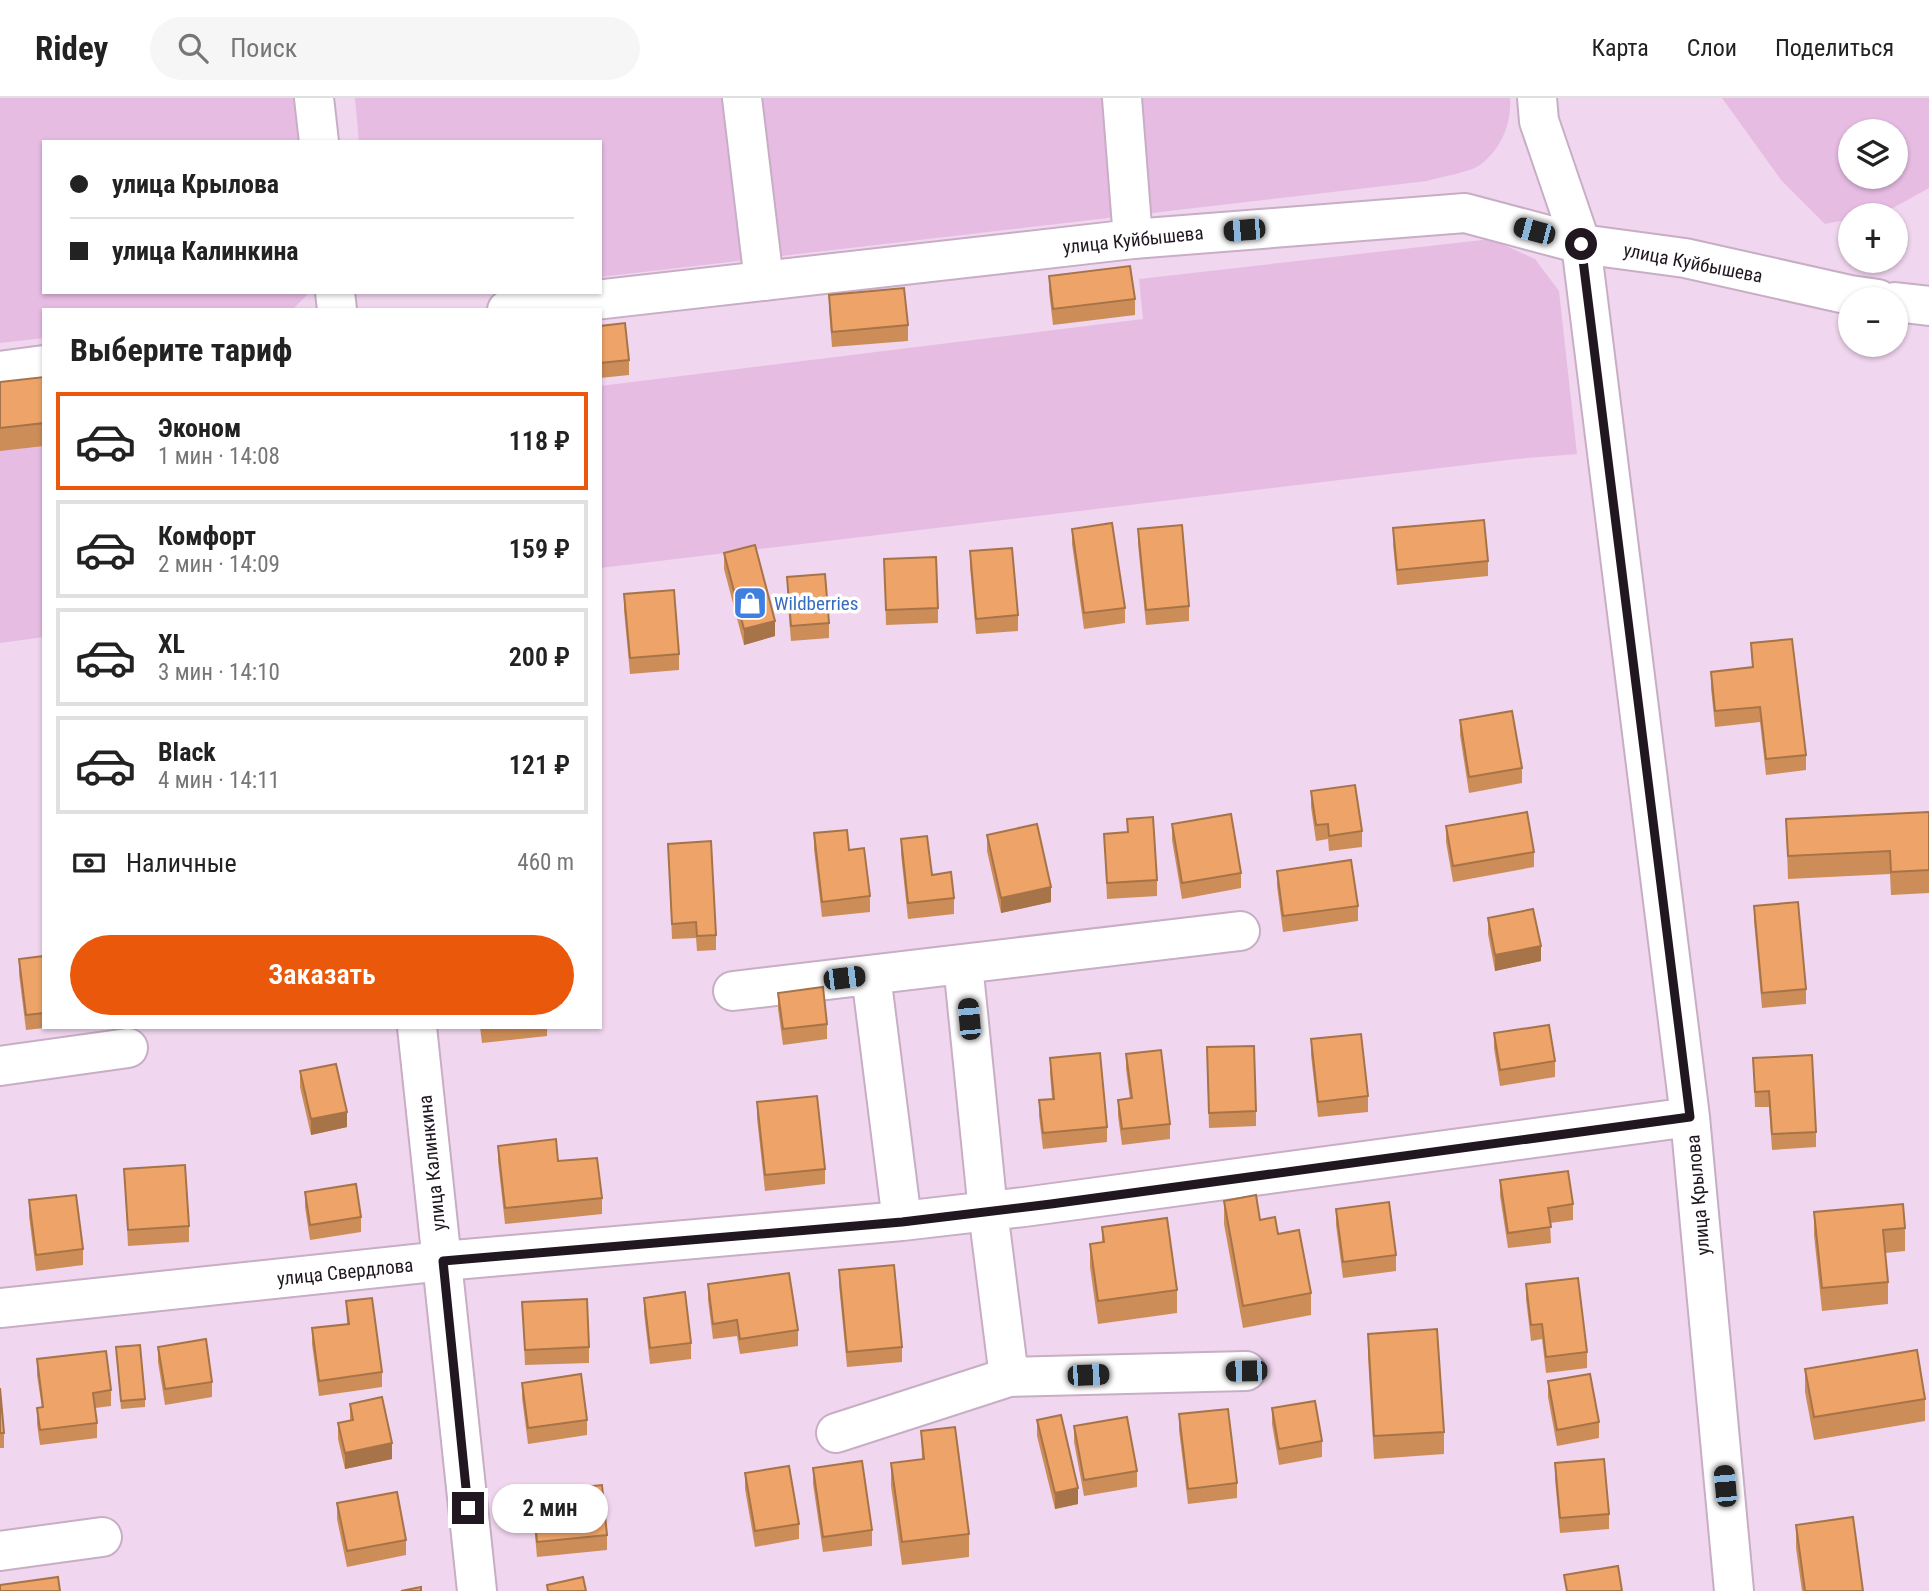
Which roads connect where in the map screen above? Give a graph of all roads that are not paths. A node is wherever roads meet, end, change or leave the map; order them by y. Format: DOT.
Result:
graph roads {
  1 [pos="314,98"];
  2 [pos="742,98"];
  3 [pos="1122,98"];
  4 [pos="1537,98"];
  5 [pos="319,140"];
  6 [pos="1133,239"];
  7 [pos="1581,244"];
  8 [pos="764,281"];
  9 [pos="1838,292"];
  10 [pos="1908,304"];
  11 [pos="1929,306"];
  12 [pos="525,308"];
  13 [pos="42,365"];
  14 [pos="0,371"];
  15 [pos="1240,931"];
  16 [pos="963,964"];
  17 [pos="872,975"];
  18 [pos="733,991"];
  19 [pos="417,1029"];
  20 [pos="128,1048"];
  21 [pos="0,1066"];
  22 [pos="1690,1117"];
  23 [pos="988,1211"];
  24 [pos="902,1222"];
  25 [pos="443,1261"];
  26 [pos="0,1308"];
  27 [pos="1246,1371"];
  28 [pos="1009,1377"];
  29 [pos="836,1433"];
  30 [pos="102,1537"];
  31 [pos="0,1551"];
  32 [pos="477,1591"];
  33 [pos="1734,1591"];
  1 -- 5 [label="street"];
  2 -- 8 [label="street"];
  3 -- 6 [label="street"];
  4 -- 7 [label="street, улица Крылова"];
  6 -- 7 [label="street, улица Куйбышева"];
  6 -- 8 [label="street, улица Куйбышева"];
  7 -- 9 [label="street, улица Куйбышева"];
  7 -- 22 [label="street, улица Крылова"];
  8 -- 12 [label="street, улица Куйбышева"];
  10 -- 11 [label="street"];
  13 -- 14 [label="street"];
  15 -- 16 [label="street"];
  16 -- 17 [label="street"];
  16 -- 23 [label="street"];
  17 -- 18 [label="street"];
  17 -- 24 [label="street"];
  19 -- 25 [label="street, улица Калинкина"];
  20 -- 21 [label="street"];
  22 -- 23 [label="street, улица Свердлова"];
  22 -- 33 [label="street, улица Крылова"];
  23 -- 24 [label="street, улица Свердлова"];
  23 -- 28 [label="street"];
  24 -- 25 [label="street, улица Свердлова"];
  25 -- 26 [label="street, улица Свердлова"];
  25 -- 32 [label="street, улица Калинкина"];
  27 -- 28 [label="street"];
  28 -- 29 [label="street"];
  30 -- 31 [label="street"];
}
